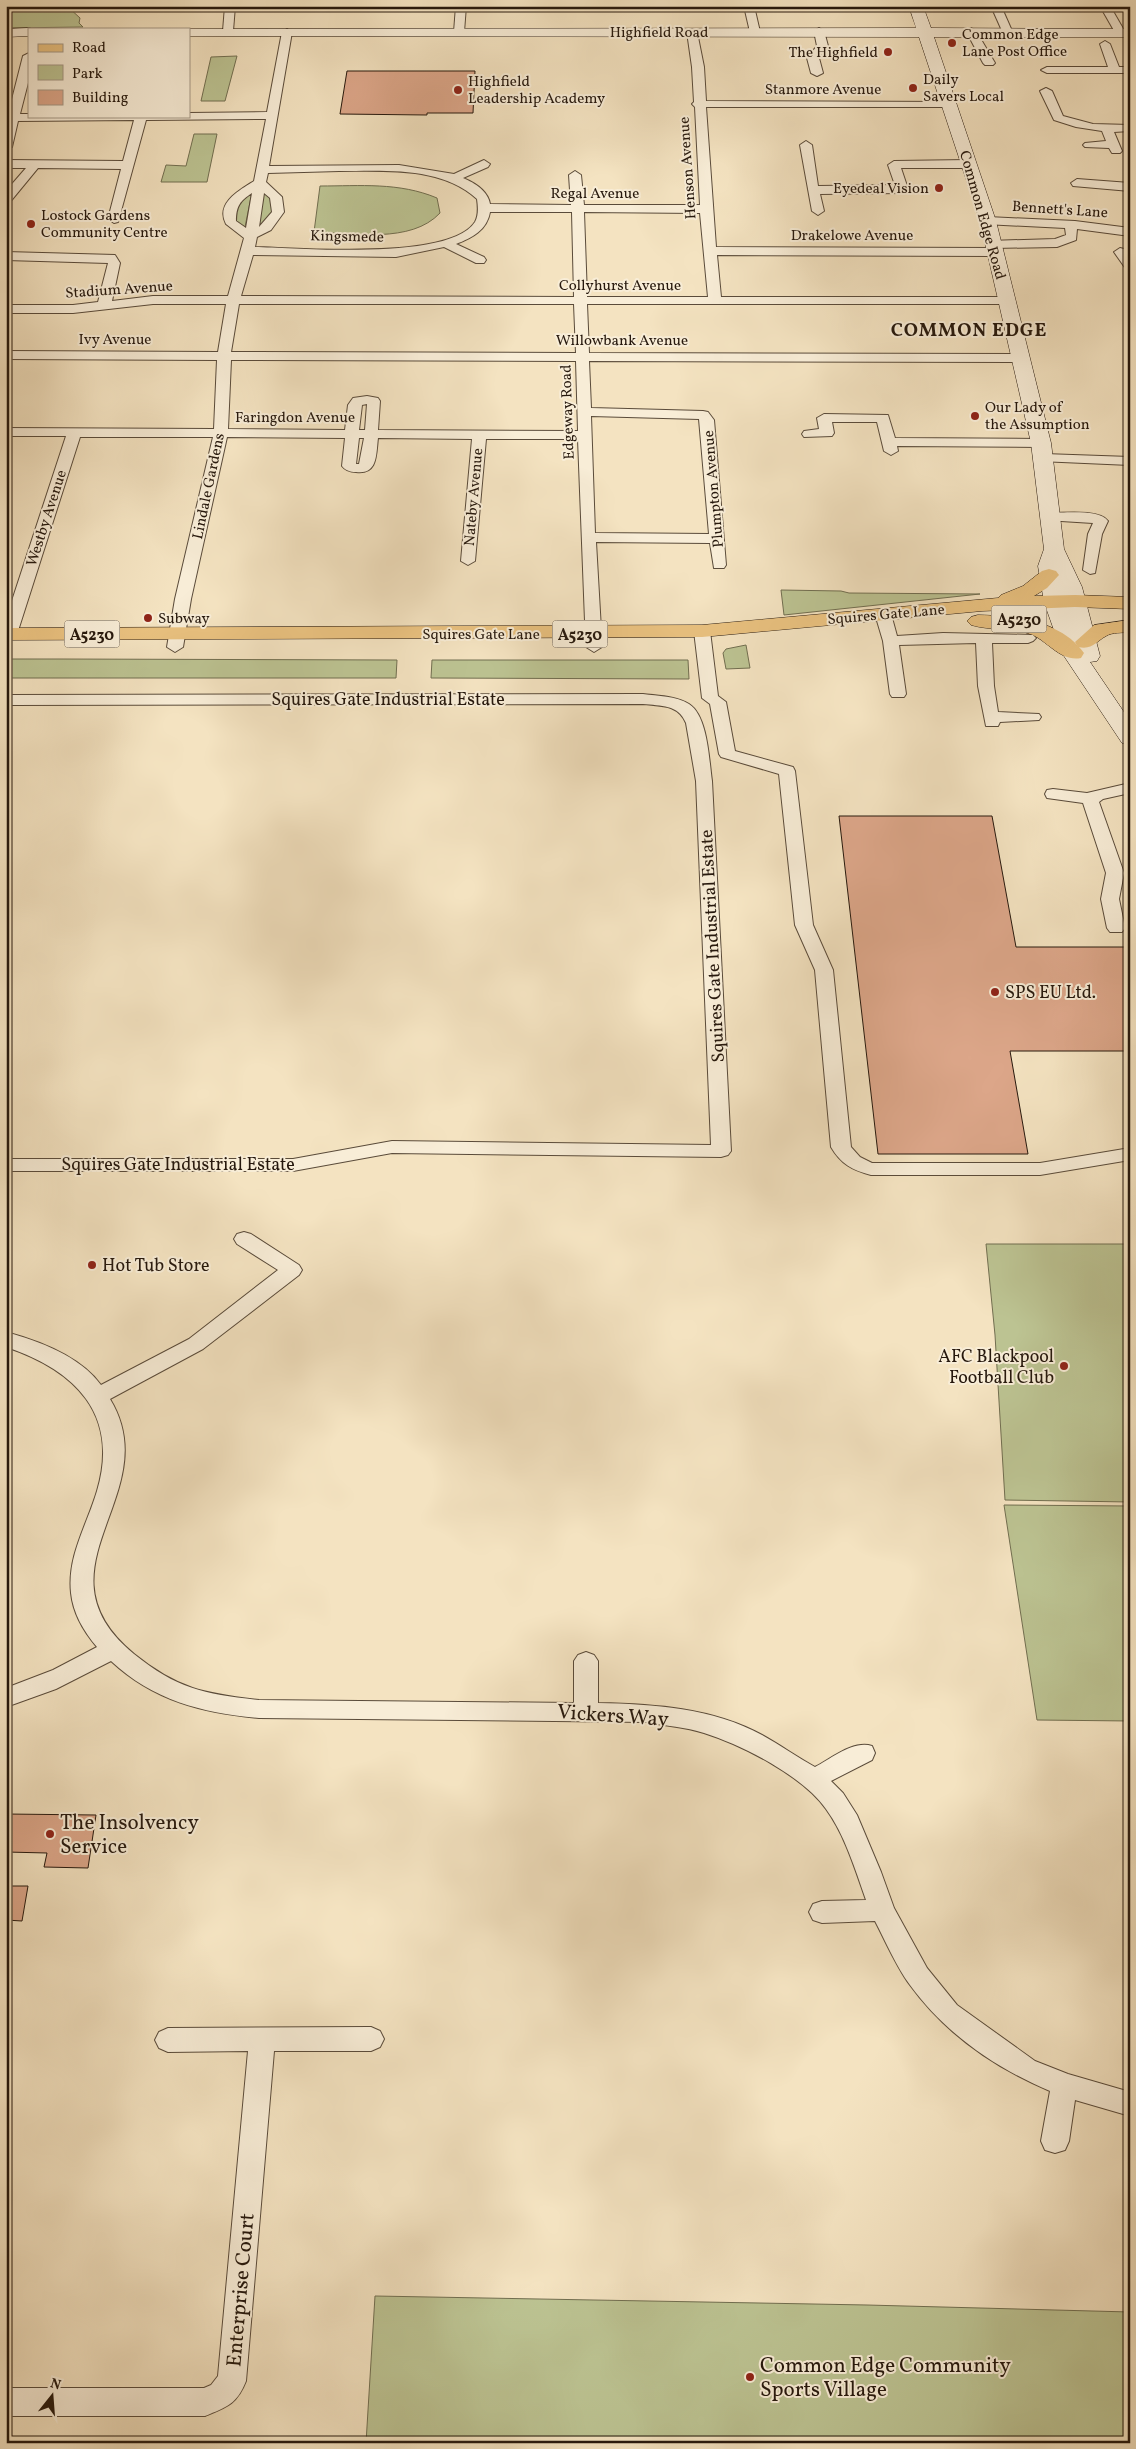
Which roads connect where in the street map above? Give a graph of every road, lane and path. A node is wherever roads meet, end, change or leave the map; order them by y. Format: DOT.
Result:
graph roads {
  1 [pos="230,6"];
  2 [pos="461,6"];
  3 [pos="749,6"];
  4 [pos="916,6"];
  5 [pos="996,6"];
  6 [pos="1105,6"];
  7 [pos="228,31"];
  8 [pos="925,31"];
  9 [pos="971,31"];
  10 [pos="1007,31"];
  11 [pos="6,32"];
  12 [pos="28,32"];
  13 [pos="190,32"];
  14 [pos="288,32"];
  15 [pos="459,32"];
  16 [pos="692,32"];
  17 [pos="755,32"];
  18 [pos="819,32"];
  19 [pos="1125,32"];
  20 [pos="1093,50"];
  21 [pos="28,59"];
  22 [pos="989,63"];
  23 [pos="1115,70"];
  24 [pos="1130,70"];
  25 [pos="817,73"];
  26 [pos="698,104"];
  27 [pos="949,104"];
  28 [pos="274,115"];
  29 [pos="190,116"];
  30 [pos="10,118"];
  31 [pos="28,118"];
  32 [pos="141,118"];
  33 [pos="1130,128"];
  34 [pos="1107,129"];
  35 [pos="806,145"];
  36 [pos="1089,145"];
  37 [pos="6,147"];
  38 [pos="6,164"];
  39 [pos="33,164"];
  40 [pos="484,164"];
  41 [pos="969,164"];
  42 [pos="128,165"];
  43 [pos="263,170"];
  44 [pos="575,176"];
  45 [pos="453,179"];
  46 [pos="260,183"];
  47 [pos="1084,186"];
  48 [pos="1130,187"];
  49 [pos="813,190"];
  50 [pos="6,199"];
  51 [pos="484,208"];
  52 [pos="706,208"];
  53 [pos="578,210"];
  54 [pos="818,211"];
  55 [pos="114,218"];
  56 [pos="988,221"];
  57 [pos="1070,229"];
  58 [pos="1130,232"];
  59 [pos="250,236"];
  60 [pos="445,243"];
  61 [pos="994,248"];
  62 [pos="248,251"];
  63 [pos="710,252"];
  64 [pos="1120,252"];
  65 [pos="6,256"];
  66 [pos="480,260"];
  67 [pos="1130,266"];
  68 [pos="234,301"];
  69 [pos="1006,301"];
  70 [pos="580,302"];
  71 [pos="715,302"];
  72 [pos="104,306"];
  73 [pos="6,309"];
  74 [pos="6,355"];
  75 [pos="224,356"];
  76 [pos="582,356"];
  77 [pos="1020,358"];
  78 [pos="584,412"];
  79 [pos="74,431"];
  80 [pos="6,432"];
  81 [pos="352,433"];
  82 [pos="371,433"];
  83 [pos="221,434"];
  84 [pos="479,434"];
  85 [pos="808,434"];
  86 [pos="584,435"];
  87 [pos="1042,451"];
  88 [pos="1130,461"];
  89 [pos="1050,517"];
  90 [pos="588,537"];
  91 [pos="716,538"];
  92 [pos="1054,549"];
  93 [pos="468,561"];
  94 [pos="719,565"];
  95 [pos="1090,570"];
  96 [pos="1048,575"];
  97 [pos="1130,603"];
  98 [pos="1068,609"];
  99 [pos="1130,616"];
  100 [pos="981,621"];
  101 [pos="1130,626"];
  102 [pos="887,628"];
  103 [pos="7,638"];
  104 [pos="702,638"];
  105 [pos="1028,638"];
  106 [pos="594,640"];
  107 [pos="176,641"];
  108 [pos="1079,648"];
  109 [pos="898,694"];
  110 [pos="6,700"];
  111 [pos="1033,717"];
  112 [pos="1130,738"];
  113 [pos="1130,788"];
  114 [pos="1053,794"];
  115 [pos="1092,799"];
  116 [pos="1122,875"];
  117 [pos="1116,928"];
  118 [pos="1130,1154"];
  119 [pos="6,1165"];
  120 [pos="244,1239"];
  121 [pos="6,1339"];
  122 [pos="98,1396"];
  123 [pos="113,1649"];
  124 [pos="586,1660"];
  125 [pos="6,1698"];
  126 [pos="586,1711"];
  127 [pos="864,1752"];
  128 [pos="814,1779"];
  129 [pos="882,1910"];
  130 [pos="822,1912"];
  131 [pos="262,2039"];
  132 [pos="371,2039"];
  133 [pos="168,2040"];
  134 [pos="1064,2085"];
  135 [pos="1130,2104"];
  136 [pos="1055,2141"];
  137 [pos="6,2402"];
  1 -- 7 [label="street"];
  2 -- 15 [label="street"];
  3 -- 17 [label="street"];
  4 -- 8 [label="main road, Common Edge Road"];
  5 -- 10 [label="street"];
  6 -- 19 [label="street"];
  7 -- 13 [label="main road, Highfield Road"];
  7 -- 14 [label="main road, Highfield Road"];
  8 -- 9 [label="main road, Highfield Road"];
  8 -- 18 [label="main road, Highfield Road"];
  8 -- 27 [label="main road, Common Edge Road"];
  9 -- 10 [label="main road, Highfield Road"];
  9 -- 22 [label="street"];
  10 -- 19 [label="main road, Highfield Road"];
  11 -- 12 [label="main road"];
  14 -- 15 [label="main road, Highfield Road"];
  14 -- 28 [label="street, Lindale Gardens"];
  15 -- 16 [label="main road, Highfield Road"];
  16 -- 17 [label="main road, Highfield Road"];
  16 -- 26 [label="street, Henson Avenue"];
  17 -- 18 [label="main road, Highfield Road"];
  18 -- 25 [label="street"];
  20 -- 23 [label="street"];
  21 -- 30 [label="street"];
  23 -- 24 [label="street"];
  23 -- 34 [label="street"];
  26 -- 27 [label="street, Stanmore Avenue"];
  26 -- 52 [label="street, Henson Avenue"];
  27 -- 41 [label="main road, Common Edge Road"];
  28 -- 29 [label="street"];
  28 -- 43 [label="street, Lindale Gardens"];
  30 -- 31 [label="street"];
  30 -- 37 [label="street"];
  32 -- 42 [label="street"];
  33 -- 34 [label="street"];
  34 -- 36 [label="street"];
  35 -- 49 [label="street"];
  38 -- 39 [label="street"];
  39 -- 42 [label="street"];
  39 -- 50 [label="street"];
  40 -- 45 [label="street"];
  41 -- 49 [label="street"];
  41 -- 56 [label="main road, Common Edge Road"];
  42 -- 55 [label="street"];
  43 -- 45 [label="street"];
  43 -- 46 [label="street, Lindale Gardens"];
  44 -- 53 [label="street, Edgeway Road"];
  45 -- 51 [label="street"];
  46 -- 59 [label="street, Lindale Gardens"];
  46 -- 59 [label="street"];
  46 -- 59 [label="street"];
  47 -- 48 [label="street"];
  49 -- 54 [label="street"];
  51 -- 53 [label="street, Regal Avenue"];
  51 -- 60 [label="street, Kingsmede"];
  52 -- 53 [label="street, Regal Avenue"];
  52 -- 63 [label="street, Henson Avenue"];
  53 -- 70 [label="street, Edgeway Road"];
  56 -- 58 [label="street, Bennett's Lane"];
  56 -- 61 [label="main road, Common Edge Road"];
  57 -- 61 [label="street, Drakelowe Avenue"];
  59 -- 62 [label="street, Lindale Gardens"];
  60 -- 62 [label="street, Kingsmede"];
  60 -- 66 [label="street"];
  61 -- 63 [label="street, Drakelowe Avenue"];
  61 -- 69 [label="main road, Common Edge Road"];
  62 -- 68 [label="street, Lindale Gardens"];
  63 -- 71 [label="street, Henson Avenue"];
  64 -- 67 [label="street"];
  65 -- 72 [label="street"];
  68 -- 70 [label="street, Collyhurst Avenue"];
  68 -- 72 [label="street, Stadium Avenue"];
  68 -- 75 [label="street, Lindale Gardens"];
  69 -- 71 [label="street, Collyhurst Avenue"];
  69 -- 77 [label="main road, Common Edge Road"];
  70 -- 71 [label="street, Collyhurst Avenue"];
  70 -- 76 [label="street, Edgeway Road"];
  72 -- 73 [label="street, Stadium Avenue"];
  74 -- 75 [label="street, Ivy Avenue"];
  75 -- 76 [label="street, Willowbank Avenue"];
  75 -- 83 [label="street, Lindale Gardens"];
  76 -- 77 [label="street, Willowbank Avenue"];
  76 -- 78 [label="street, Edgeway Road"];
  77 -- 87 [label="main road, Common Edge Road"];
  78 -- 86 [label="street, Edgeway Road"];
  78 -- 91 [label="street, Plumpton Avenue"];
  79 -- 80 [label="street, Faringdon Avenue"];
  79 -- 83 [label="street, Faringdon Avenue"];
  79 -- 103 [label="street, Westby Avenue"];
  81 -- 82 [label="street, Faringdon Avenue"];
  81 -- 82 [label="street"];
  81 -- 82 [label="street"];
  81 -- 83 [label="street, Faringdon Avenue"];
  82 -- 84 [label="street, Faringdon Avenue"];
  83 -- 107 [label="street, Lindale Gardens"];
  84 -- 86 [label="street, Faringdon Avenue"];
  84 -- 93 [label="street, Nateby Avenue"];
  85 -- 87 [label="street"];
  86 -- 90 [label="street, Edgeway Road"];
  87 -- 88 [label="street"];
  87 -- 89 [label="main road, Common Edge Road"];
  89 -- 92 [label="main road, Common Edge Road"];
  89 -- 95 [label="street"];
  90 -- 91 [label="street"];
  90 -- 106 [label="street, Edgeway Road"];
  91 -- 94 [label="street, Plumpton Avenue"];
  92 -- 96 [label="main road, Common Edge Road"];
  92 -- 98 [label="main road, Common Edge Road"];
  96 -- 98 [label="main road, Common Edge Road"];
  96 -- 100 [label="main road"];
  97 -- 98 [label="main road, A5230"];
  98 -- 99 [label="main road, A5230"];
  98 -- 100 [label="main road, Squires Gate Lane / A5230"];
  98 -- 108 [label="main road, Common Edge Road"];
  100 -- 102 [label="main road, Squires Gate Lane / A5230"];
  100 -- 105 [label="street, Squires Gate Lane"];
  100 -- 108 [label="main road"];
  100 -- 111 [label="street"];
  101 -- 108 [label="main road"];
  102 -- 104 [label="main road, Squires Gate Lane / A5230"];
  102 -- 109 [label="street"];
  103 -- 107 [label="main road, Squires Gate Lane / A5230"];
  104 -- 106 [label="main road, Squires Gate Lane / A5230"];
  104 -- 118 [label="street"];
  106 -- 107 [label="main road, Squires Gate Lane / A5230"];
  108 -- 112 [label="main road, Common Edge Road"];
  110 -- 119 [label="street, Squires Gate Industrial Estate"];
  113 -- 115 [label="street"];
  114 -- 115 [label="street"];
  115 -- 116 [label="street"];
  116 -- 117 [label="street"];
  120 -- 122 [label="street"];
  121 -- 122 [label="street, Vickers Way"];
  122 -- 123 [label="street, Vickers Way"];
  123 -- 125 [label="street"];
  123 -- 126 [label="street, Vickers Way"];
  124 -- 126 [label="street"];
  126 -- 128 [label="street, Vickers Way"];
  127 -- 128 [label="street"];
  128 -- 129 [label="street, Vickers Way"];
  129 -- 130 [label="street"];
  129 -- 134 [label="street, Vickers Way"];
  131 -- 132 [label="street"];
  131 -- 133 [label="street"];
  131 -- 137 [label="street, Enterprise Court"];
  134 -- 135 [label="street, Vickers Way"];
  134 -- 136 [label="street"];
}
